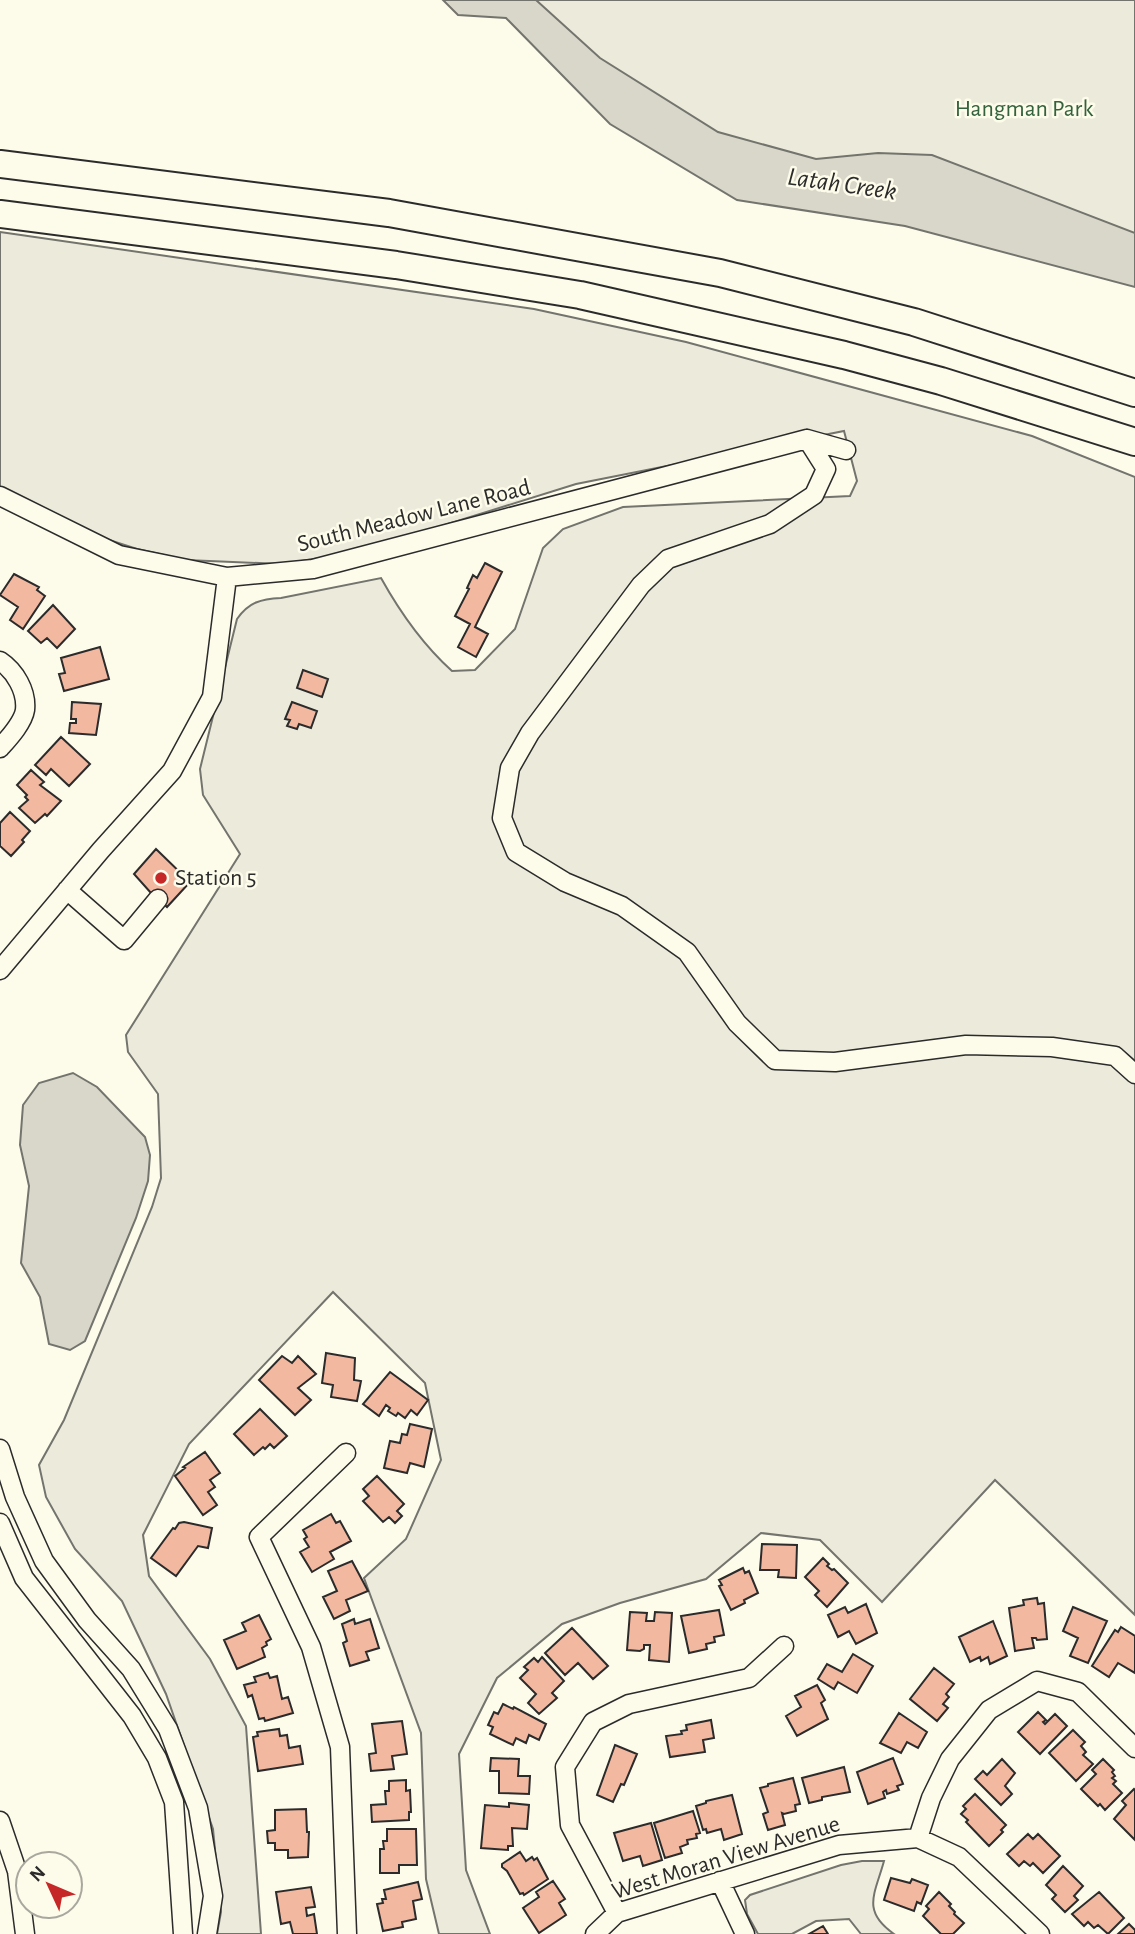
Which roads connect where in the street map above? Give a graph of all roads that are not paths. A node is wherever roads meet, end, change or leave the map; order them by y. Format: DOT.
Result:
graph roads {
  1 [pos="0,164"];
  2 [pos="0,214"];
  3 [pos="1135,393"];
  4 [pos="807,439"];
  5 [pos="1135,442"];
  6 [pos="846,450"];
  7 [pos="0,496"];
  8 [pos="227,577"];
  9 [pos="0,661"];
  10 [pos="0,748"];
  11 [pos="67,890"];
  12 [pos="158,899"];
  13 [pos="2,963"];
  14 [pos="1135,1074"];
  15 [pos="0,1449"];
  16 [pos="346,1453"];
  17 [pos="0,1523"];
  18 [pos="784,1646"];
  19 [pos="1135,1748"];
  20 [pos="0,1821"];
  21 [pos="919,1838"];
  22 [pos="720,1881"];
  23 [pos="617,1913"];
  24 [pos="25,1934"];
  25 [pos="183,1934"];
  26 [pos="207,1934"];
  27 [pos="347,1934"];
  28 [pos="595,1934"];
  29 [pos="745,1934"];
  30 [pos="1040,1934"];
  1 -- 3 [label="highway"];
  2 -- 5 [label="highway"];
  4 -- 6 [label="street"];
  4 -- 8 [label="street, South Meadow Lane Road"];
  4 -- 14 [label="street"];
  7 -- 8 [label="street, South Meadow Lane Road"];
  8 -- 11 [label="street"];
  9 -- 10 [label="street"];
  11 -- 12 [label="street"];
  11 -- 13 [label="street"];
  15 -- 26 [label="street"];
  16 -- 27 [label="street"];
  17 -- 25 [label="street"];
  18 -- 23 [label="street"];
  19 -- 21 [label="street"];
  20 -- 24 [label="street"];
  21 -- 22 [label="street, West Moran View Avenue"];
  21 -- 30 [label="street"];
  22 -- 23 [label="street, West Moran View Avenue"];
  22 -- 29 [label="street"];
  23 -- 28 [label="street, West Moran View Avenue"];
}
